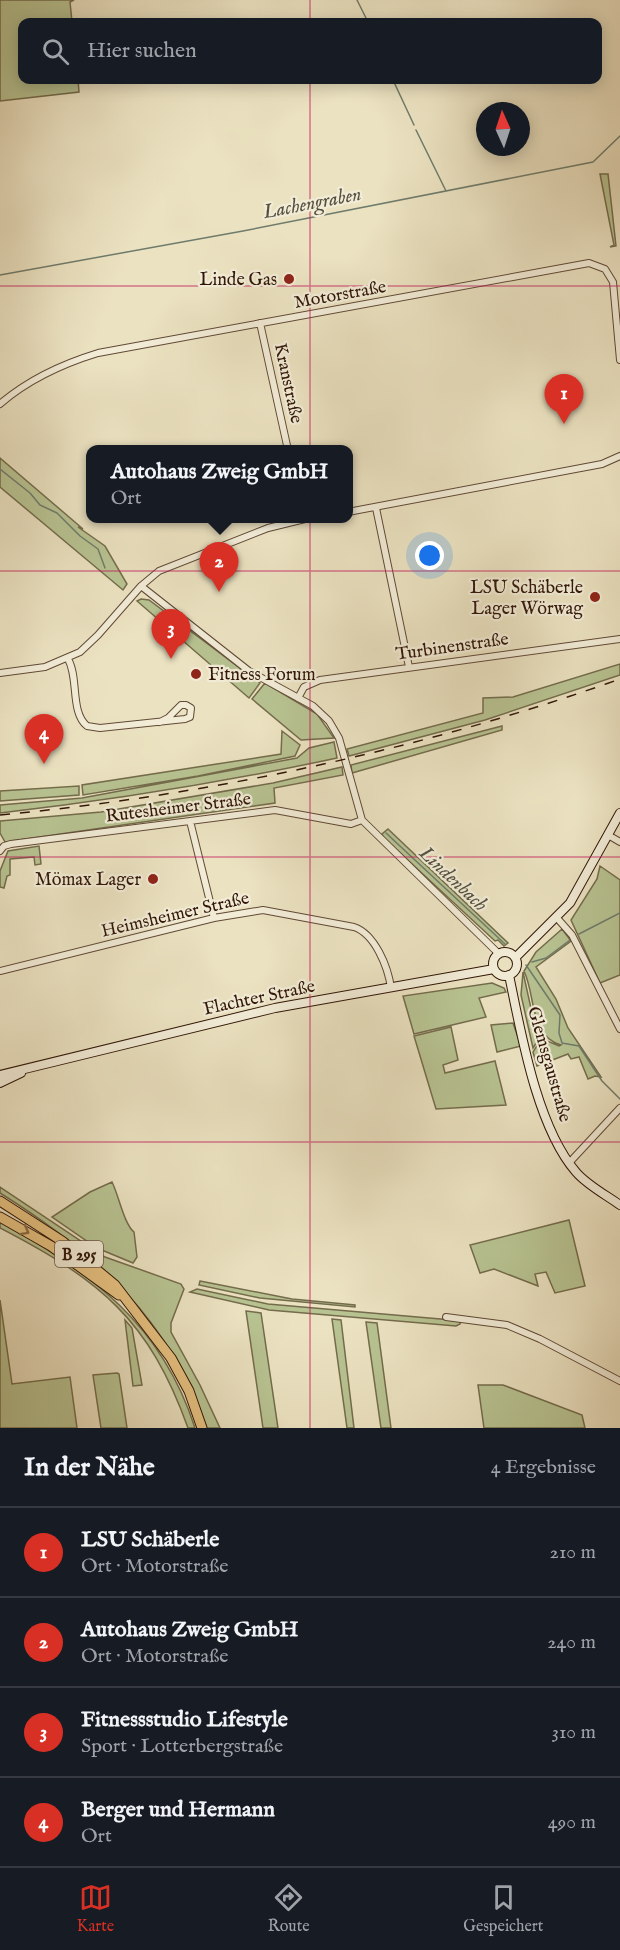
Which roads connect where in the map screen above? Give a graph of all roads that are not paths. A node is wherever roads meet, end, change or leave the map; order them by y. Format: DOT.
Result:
graph roads {
  1 [pos="260,323"];
  2 [pos="620,360"];
  3 [pos="0,404"];
  4 [pos="287,445"];
  5 [pos="620,456"];
  6 [pos="376,508"];
  7 [pos="353,511"];
  8 [pos="289,523"];
  9 [pos="141,586"];
  10 [pos="620,639"];
  11 [pos="68,659"];
  12 [pos="409,667"];
  13 [pos="0,673"];
  14 [pos="298,698"];
  15 [pos="160,722"];
  16 [pos="620,813"];
  17 [pos="362,820"];
  18 [pos="190,821"];
  19 [pos="608,835"];
  20 [pos="620,842"];
  21 [pos="0,851"];
  22 [pos="214,918"];
  23 [pos="557,918"];
  24 [pos="498,953"];
  25 [pos="516,957"];
  26 [pos="494,969"];
  27 [pos="0,971"];
  28 [pos="509,975"];
  29 [pos="391,988"];
  30 [pos="619,1025"];
  31 [pos="33,1068"];
  32 [pos="0,1075"];
  33 [pos="0,1083"];
  34 [pos="620,1108"];
  35 [pos="569,1163"];
  36 [pos="0,1201"];
  37 [pos="620,1205"];
  38 [pos="0,1217"];
  39 [pos="124,1298"];
  40 [pos="447,1317"];
  41 [pos="620,1381"];
  42 [pos="202,1428"];
  1 -- 2 [label="street, Motorstraße"];
  1 -- 3 [label="street, Motorstraße"];
  1 -- 4 [label="street, Kranstraße"];
  5 -- 6 [label="street"];
  6 -- 7 [label="street"];
  6 -- 12 [label="street"];
  8 -- 9 [label="street"];
  9 -- 11 [label="street"];
  9 -- 14 [label="street"];
  10 -- 12 [label="street, Turbinenstraße"];
  11 -- 13 [label="street"];
  11 -- 15 [label="street"];
  12 -- 14 [label="street, Turbinenstraße"];
  14 -- 17 [label="street"];
  15 -- 15 [label="street"];
  16 -- 19 [label="main road"];
  17 -- 18 [label="street, Rutesheimer Straße"];
  17 -- 24 [label="street"];
  18 -- 21 [label="street, Rutesheimer Straße"];
  18 -- 22 [label="street"];
  19 -- 20 [label="street"];
  19 -- 23 [label="main road"];
  22 -- 27 [label="street, Heimsheimer Straße"];
  22 -- 29 [label="street, Heimsheimer Straße"];
  23 -- 25 [label="main road"];
  23 -- 30 [label="street"];
  24 -- 25 [label="main road"];
  24 -- 26 [label="main road"];
  25 -- 28 [label="main road"];
  26 -- 28 [label="main road"];
  26 -- 29 [label="main road, Flachter Straße"];
  28 -- 35 [label="main road, Glemsgaustraße"];
  29 -- 31 [label="main road, Flachter Straße"];
  31 -- 32 [label="main road, Flachter Straße"];
  31 -- 33 [label="main road, Flachter Straße"];
  34 -- 35 [label="street"];
  35 -- 37 [label="main road, Glemsgaustraße"];
  36 -- 39 [label="main road, B 295"];
  38 -- 39 [label="main road, B 295, one-way"];
  39 -- 42 [label="main road, B 295"];
  40 -- 41 [label="street"];
}
